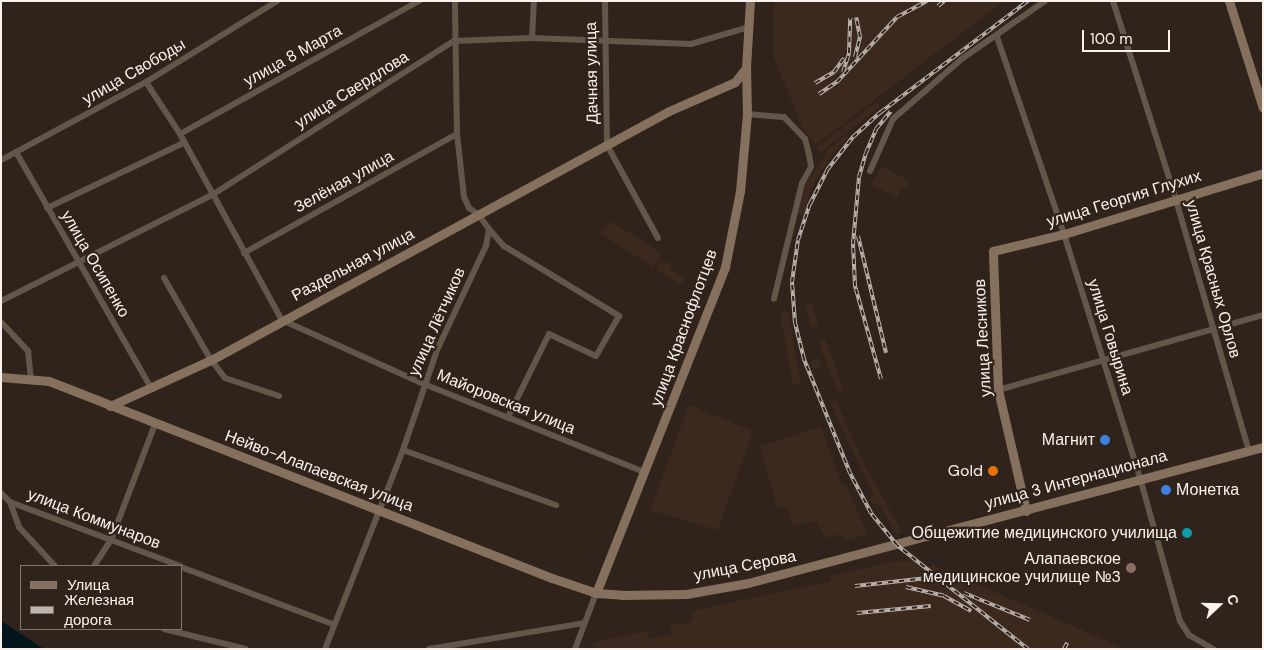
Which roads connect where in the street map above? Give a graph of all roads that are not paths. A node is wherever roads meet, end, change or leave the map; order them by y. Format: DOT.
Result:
graph roads {
  1 [pos="277,1"];
  2 [pos="419,1"];
  3 [pos="455,1"];
  4 [pos="534,1"];
  5 [pos="605,1"];
  6 [pos="750,1"];
  7 [pos="1045,1"];
  8 [pos="1112,1"];
  9 [pos="1228,1"];
  10 [pos="749,27"];
  11 [pos="997,37"];
  12 [pos="532,38"];
  13 [pos="454,41"];
  14 [pos="603,42"];
  15 [pos="746,68"];
  16 [pos="146,82"];
  17 [pos="1263,108"];
  18 [pos="747,114"];
  19 [pos="180,134"];
  20 [pos="457,134"];
  21 [pos="183,143"];
  22 [pos="607,145"];
  23 [pos="16,152"];
  24 [pos="1,160"];
  25 [pos="870,171"];
  26 [pos="1263,173"];
  27 [pos="212,195"];
  28 [pos="1176,200"];
  29 [pos="47,208"];
  30 [pos="479,215"];
  31 [pos="489,229"];
  32 [pos="1064,234"];
  33 [pos="658,238"];
  34 [pos="993,251"];
  35 [pos="244,253"];
  36 [pos="78,264"];
  37 [pos="164,278"];
  38 [pos="774,299"];
  39 [pos="1,301"];
  40 [pos="1263,315"];
  41 [pos="282,320"];
  42 [pos="1,322"];
  43 [pos="1212,327"];
  44 [pos="1103,359"];
  45 [pos="211,360"];
  46 [pos="1,377"];
  47 [pos="31,378"];
  48 [pos="424,384"];
  49 [pos="152,389"];
  50 [pos="998,390"];
  51 [pos="279,396"];
  52 [pos="110,406"];
  53 [pos="508,417"];
  54 [pos="155,424"];
  55 [pos="1263,447"];
  56 [pos="403,450"];
  57 [pos="1249,450"];
  58 [pos="644,472"];
  59 [pos="1140,478"];
  60 [pos="1,493"];
  61 [pos="10,502"];
  62 [pos="556,505"];
  63 [pos="380,510"];
  64 [pos="1026,511"];
  65 [pos="111,540"];
  66 [pos="897,545"];
  67 [pos="55,565"];
  68 [pos="95,565"];
  69 [pos="175,565"];
  70 [pos="182,568"];
  71 [pos="596,593"];
  72 [pos="584,623"];
  73 [pos="333,624"];
  74 [pos="168,630"];
  75 [pos="246,649"];
  76 [pos="325,649"];
  77 [pos="429,649"];
  78 [pos="574,649"];
  79 [pos="1213,649"];
  1 -- 16 [label="street, улица Свободы"];
  2 -- 19 [label="street, улица 8 Марта"];
  3 -- 13 [label="street"];
  4 -- 12 [label="street"];
  5 -- 14 [label="street, Дачная улица"];
  6 -- 10 [label="street, улица Краснофлотцев"];
  7 -- 11 [label="street"];
  8 -- 28 [label="street, улица Красных Орлов"];
  9 -- 17 [label="street"];
  10 -- 14 [label="street"];
  10 -- 15 [label="street, улица Краснофлотцев"];
  11 -- 25 [label="street"];
  11 -- 32 [label="street, улица Говырина"];
  12 -- 13 [label="street"];
  12 -- 14 [label="street"];
  13 -- 20 [label="street"];
  13 -- 27 [label="street, улица Свердлова"];
  14 -- 22 [label="street, Дачная улица"];
  15 -- 18 [label="street, улица Краснофлотцев"];
  15 -- 22 [label="street, Раздельная улица"];
  16 -- 19 [label="street"];
  16 -- 23 [label="street, улица Свободы"];
  18 -- 38 [label="street"];
  18 -- 58 [label="street, улица Краснофлотцев"];
  19 -- 21 [label="street"];
  20 -- 30 [label="street"];
  20 -- 35 [label="street, Зелёная улица"];
  21 -- 27 [label="street"];
  21 -- 29 [label="street"];
  22 -- 30 [label="street, Раздельная улица"];
  22 -- 33 [label="street"];
  23 -- 24 [label="street, улица Свободы"];
  23 -- 29 [label="street, улица Осипенко"];
  26 -- 28 [label="street, улица Георгия Глухих"];
  27 -- 35 [label="street"];
  27 -- 36 [label="street, улица Свердлова"];
  28 -- 32 [label="street, улица Георгия Глухих"];
  28 -- 43 [label="street, улица Красных Орлов"];
  29 -- 36 [label="street, улица Осипенко"];
  30 -- 31 [label="street"];
  30 -- 41 [label="street, Раздельная улица"];
  31 -- 48 [label="street, улица Лётчиков"];
  31 -- 53 [label="street"];
  32 -- 34 [label="street, улица Георгия Глухих"];
  32 -- 44 [label="street, улица Говырина"];
  34 -- 50 [label="street, улица Лесников"];
  35 -- 41 [label="street"];
  36 -- 39 [label="street, улица Свердлова"];
  36 -- 49 [label="street, улица Осипенко"];
  37 -- 45 [label="street"];
  40 -- 43 [label="street"];
  41 -- 45 [label="street, Раздельная улица"];
  41 -- 48 [label="street, Майоровская улица"];
  42 -- 47 [label="street"];
  43 -- 44 [label="street"];
  43 -- 57 [label="street, улица Красных Орлов"];
  44 -- 50 [label="street"];
  44 -- 59 [label="street, улица Говырина"];
  45 -- 49 [label="street, Раздельная улица"];
  45 -- 51 [label="street"];
  46 -- 47 [label="street, Нейво-Алапаевская улица"];
  47 -- 52 [label="street, Нейво-Алапаевская улица"];
  48 -- 53 [label="street, Майоровская улица"];
  48 -- 56 [label="street, улица Лётчиков"];
  49 -- 52 [label="street, Раздельная улица"];
  50 -- 64 [label="street, улица Лесников"];
  52 -- 63 [label="street, Нейво-Алапаевская улица"];
  53 -- 58 [label="street, Майоровская улица"];
  54 -- 65 [label="street"];
  55 -- 57 [label="street, улица 3 Интернационала"];
  56 -- 62 [label="street"];
  56 -- 63 [label="street, улица Лётчиков"];
  57 -- 59 [label="street, улица 3 Интернационала"];
  58 -- 71 [label="street, улица Краснофлотцев"];
  59 -- 64 [label="street, улица 3 Интернационала"];
  59 -- 79 [label="street, улица Говырина"];
  60 -- 61 [label="street, улица Коммунаров"];
  61 -- 65 [label="street, улица Коммунаров"];
  61 -- 67 [label="street"];
  63 -- 71 [label="street, Нейво-Алапаевская улица"];
  63 -- 73 [label="street, улица Лётчиков"];
  64 -- 66 [label="street, улица 3 Интернационала"];
  65 -- 68 [label="street"];
  65 -- 69 [label="street, улица Коммунаров"];
  66 -- 71 [label="street, улица Серова"];
  70 -- 73 [label="street, улица Коммунаров"];
  71 -- 72 [label="street, улица Краснофлотцев"];
  72 -- 77 [label="street"];
  72 -- 78 [label="street, улица Краснофлотцев"];
  73 -- 76 [label="street, улица Лётчиков"];
  74 -- 75 [label="street"];
}
